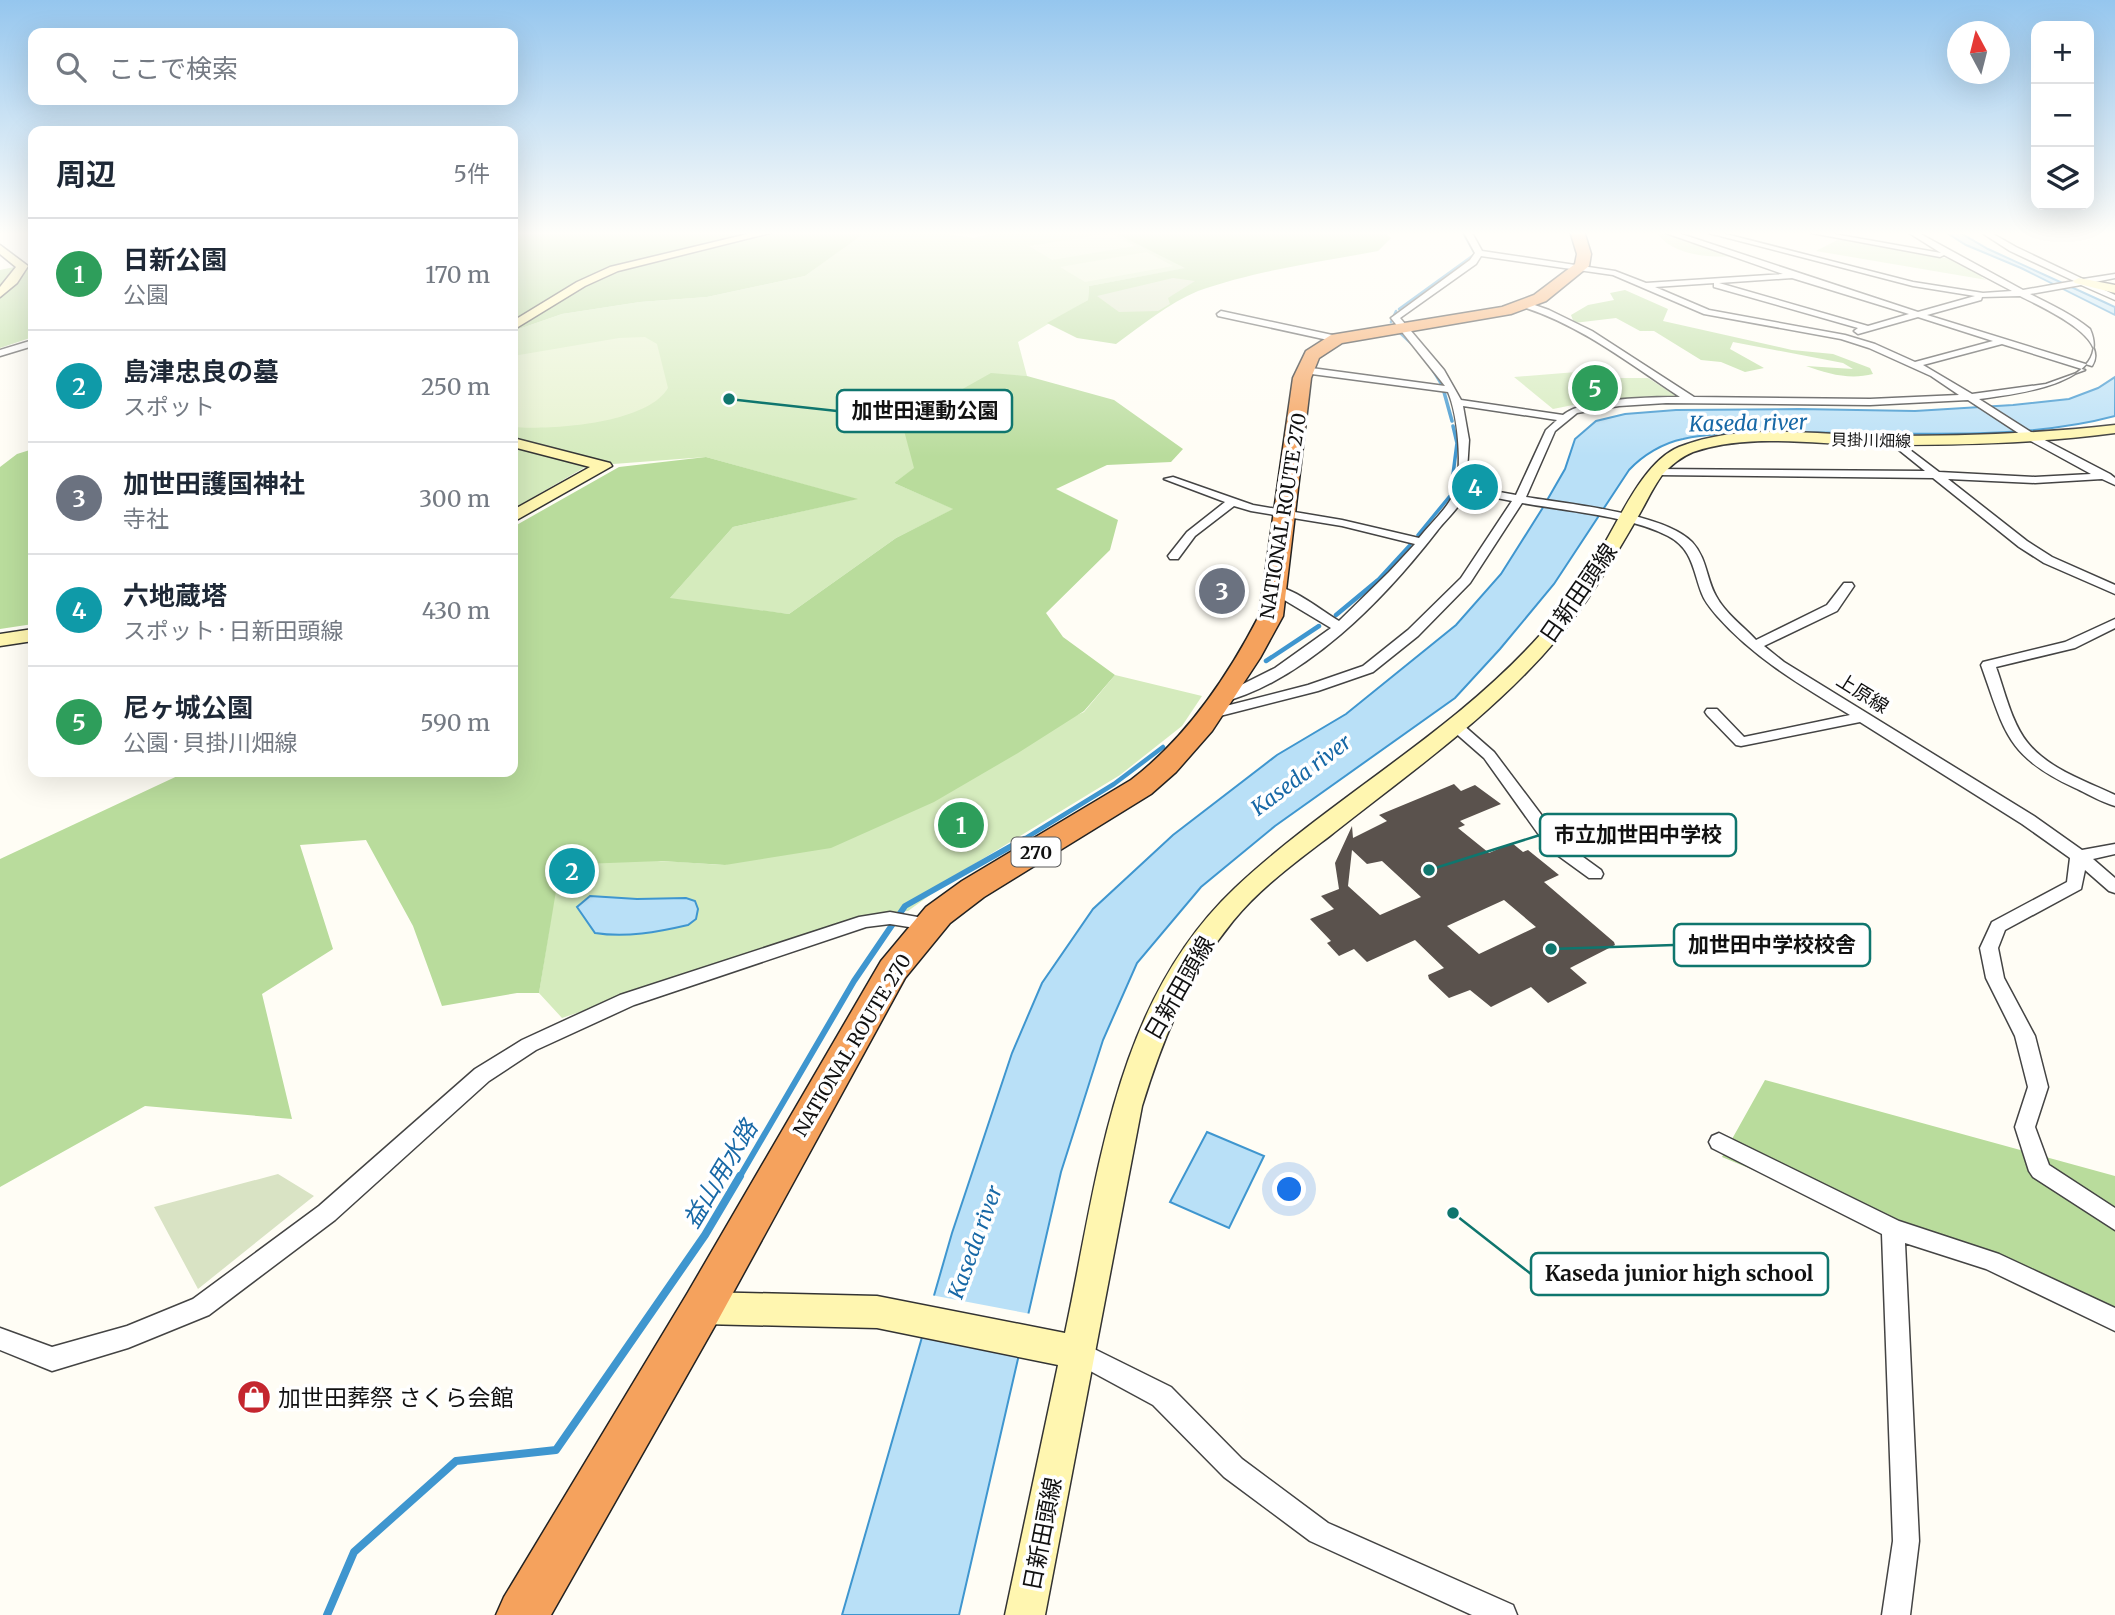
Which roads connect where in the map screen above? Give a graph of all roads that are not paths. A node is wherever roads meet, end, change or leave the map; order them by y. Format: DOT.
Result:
graph roads {
  1 [pos="545,306"];
  2 [pos="1411,306"];
  3 [pos="1517,306"];
  4 [pos="1531,306"];
  5 [pos="1694,306"];
  6 [pos="1792,306"];
  7 [pos="1895,306"];
  8 [pos="1941,306"];
  9 [pos="2048,306"];
  10 [pos="1917,313"];
  11 [pos="1221,314"];
  12 [pos="518,323"];
  13 [pos="1401,328"];
  14 [pos="1867,328"];
  15 [pos="1842,337"];
  16 [pos="1337,339"];
  17 [pos="2004,341"];
  18 [pos="28,345"];
  19 [pos="0,353"];
  20 [pos="1917,364"];
  21 [pos="1304,370"];
  22 [pos="2094,370"];
  23 [pos="1452,390"];
  24 [pos="1973,399"];
  25 [pos="1691,400"];
  26 [pos="1456,402"];
  27 [pos="1563,418"];
  28 [pos="2115,429"];
  29 [pos="2031,436"];
  30 [pos="1893,440"];
  31 [pos="518,444"];
  32 [pos="1656,471"];
  33 [pos="1938,476"];
  34 [pos="2110,476"];
  35 [pos="1169,479"];
  36 [pos="2115,482"];
  37 [pos="1460,488"];
  38 [pos="1524,498"];
  39 [pos="1231,503"];
  40 [pos="1285,513"];
  41 [pos="518,514"];
  42 [pos="1624,521"];
  43 [pos="1423,542"];
  44 [pos="1174,556"];
  45 [pos="1848,586"];
  46 [pos="1275,589"];
  47 [pos="2115,590"];
  48 [pos="2115,624"];
  49 [pos="1339,627"];
  50 [pos="28,636"];
  51 [pos="0,640"];
  52 [pos="1754,645"];
  53 [pos="1216,707"];
  54 [pos="1712,712"];
  55 [pos="1862,717"];
  56 [pos="1457,727"];
  57 [pos="2115,801"];
  58 [pos="2115,849"];
  59 [pos="2079,856"];
  60 [pos="1595,874"];
  61 [pos="2115,887"];
  62 [pos="920,923"];
  63 [pos="1719,1142"];
  64 [pos="2115,1220"];
  65 [pos="1893,1230"];
  66 [pos="702,1308"];
  67 [pos="2115,1321"];
  68 [pos="0,1339"];
  69 [pos="1068,1349"];
  70 [pos="522,1615"];
  71 [pos="1026,1615"];
  72 [pos="1503,1615"];
  73 [pos="1896,1615"];
  1 -- 12 [label="street"];
  2 -- 13 [label="street"];
  3 -- 13 [label="highway"];
  4 -- 25 [label="street"];
  5 -- 15 [label="street"];
  6 -- 14 [label="street"];
  7 -- 10 [label="street"];
  8 -- 10 [label="street"];
  9 -- 22 [label="street"];
  10 -- 14 [label="street"];
  10 -- 17 [label="street"];
  11 -- 16 [label="street"];
  13 -- 16 [label="highway"];
  13 -- 23 [label="street"];
  14 -- 15 [label="street"];
  15 -- 20 [label="street"];
  16 -- 21 [label="highway"];
  17 -- 20 [label="street"];
  17 -- 22 [label="street"];
  18 -- 19 [label="street"];
  20 -- 24 [label="street"];
  21 -- 23 [label="street"];
  21 -- 40 [label="highway, NATIONAL ROUTE 270 / 270"];
  22 -- 24 [label="street"];
  23 -- 26 [label="street"];
  24 -- 25 [label="street"];
  24 -- 29 [label="street"];
  25 -- 27 [label="street"];
  26 -- 27 [label="street"];
  26 -- 37 [label="street"];
  27 -- 38 [label="street"];
  28 -- 29 [label="street, 貝掛川畑線"];
  29 -- 30 [label="street, 貝掛川畑線"];
  29 -- 34 [label="street"];
  30 -- 32 [label="street, 貝掛川畑線"];
  30 -- 33 [label="street"];
  31 -- 41 [label="street"];
  32 -- 33 [label="street"];
  32 -- 42 [label="street, 貝掛川畑線"];
  33 -- 34 [label="street"];
  33 -- 47 [label="street"];
  34 -- 36 [label="street"];
  35 -- 39 [label="street"];
  37 -- 38 [label="street, 上原線"];
  37 -- 43 [label="street"];
  38 -- 42 [label="street, 上原線"];
  38 -- 53 [label="street"];
  39 -- 40 [label="street"];
  39 -- 44 [label="street"];
  40 -- 43 [label="street"];
  40 -- 46 [label="highway, NATIONAL ROUTE 270 / 270"];
  42 -- 52 [label="street, 上原線"];
  42 -- 56 [label="street, 日新田頭線"];
  43 -- 49 [label="street"];
  45 -- 52 [label="street"];
  46 -- 49 [label="street"];
  46 -- 53 [label="highway, NATIONAL ROUTE 270 / 270"];
  48 -- 57 [label="street"];
  49 -- 53 [label="street"];
  50 -- 51 [label="street"];
  52 -- 55 [label="street, 上原線"];
  53 -- 62 [label="highway, NATIONAL ROUTE 270 / 270"];
  54 -- 55 [label="street"];
  55 -- 59 [label="street, 上原線"];
  56 -- 60 [label="street"];
  56 -- 69 [label="street, 日新田頭線"];
  58 -- 59 [label="street"];
  59 -- 61 [label="street, 上原線"];
  59 -- 64 [label="street"];
  62 -- 66 [label="highway, NATIONAL ROUTE 270 / 270"];
  62 -- 68 [label="street"];
  63 -- 65 [label="street"];
  65 -- 67 [label="street"];
  65 -- 73 [label="street"];
  66 -- 69 [label="street"];
  66 -- 70 [label="highway, NATIONAL ROUTE 270 / 270"];
  69 -- 71 [label="street, 日新田頭線"];
  69 -- 72 [label="street"];
}
